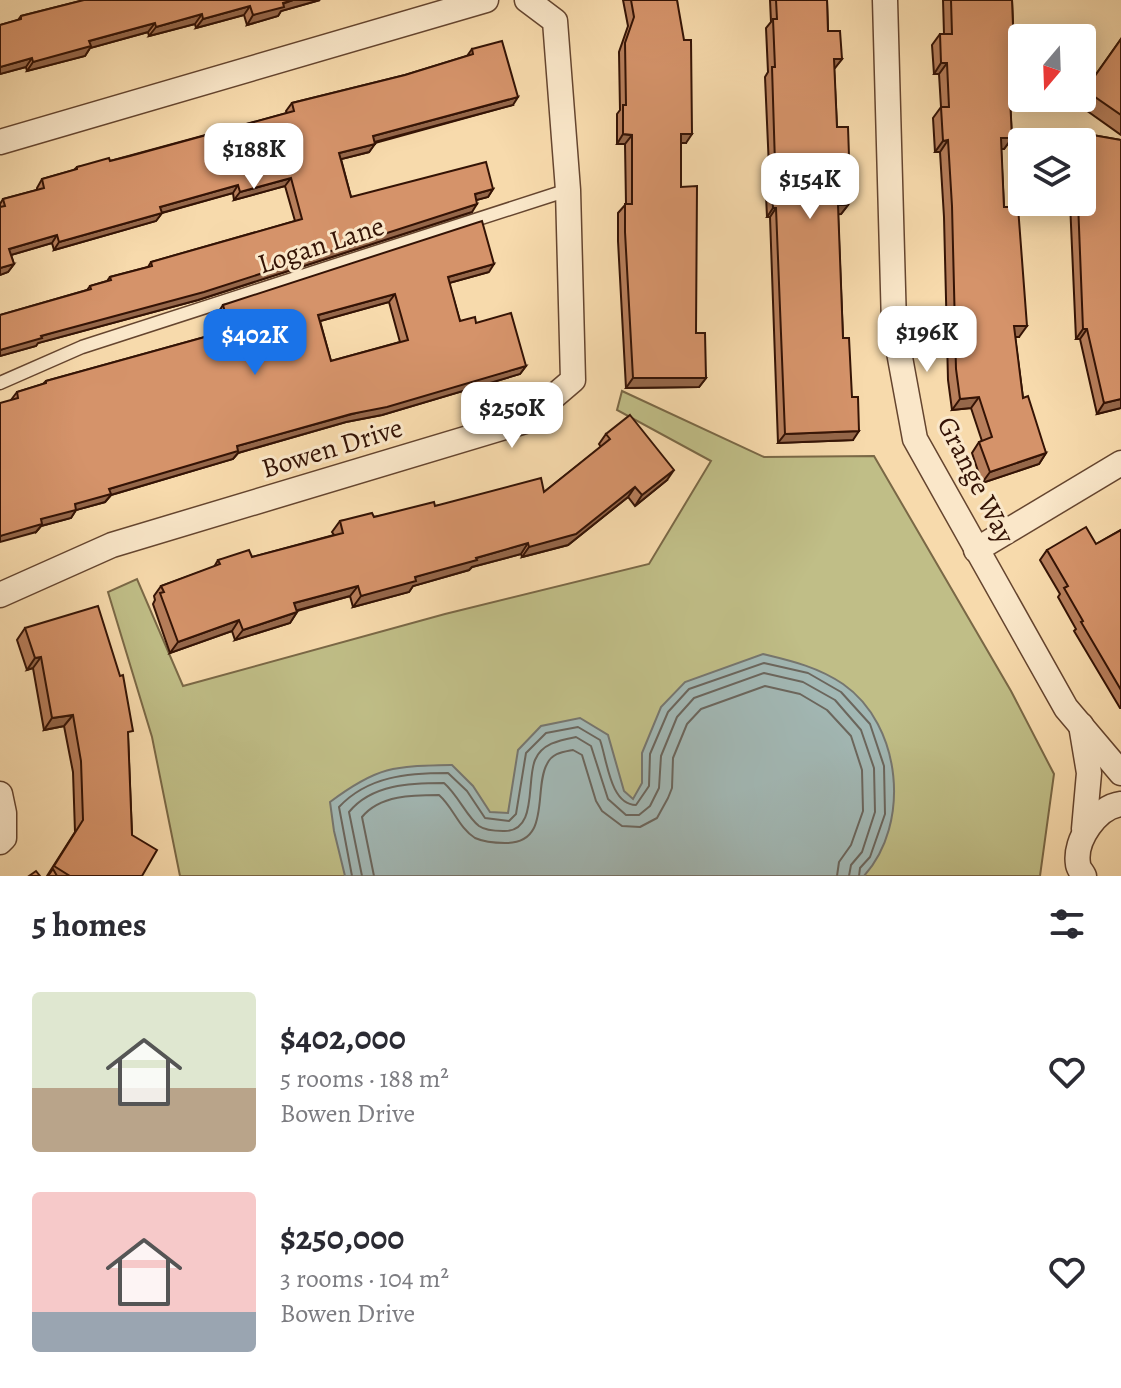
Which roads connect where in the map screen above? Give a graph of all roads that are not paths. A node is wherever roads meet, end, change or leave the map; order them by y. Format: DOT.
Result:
graph roads {
  1 [pos="486,0"];
  2 [pos="527,0"];
  3 [pos="885,0"];
  4 [pos="0,142"];
  5 [pos="568,190"];
  6 [pos="0,383"];
  7 [pos="1121,463"];
  8 [pos="976,550"];
  9 [pos="0,595"];
  10 [pos="1080,723"];
  11 [pos="1121,773"];
  12 [pos="0,794"];
  13 [pos="1121,804"];
  14 [pos="1084,829"];
  15 [pos="0,842"];
  16 [pos="1084,876"];
  1 -- 4 [label="street"];
  2 -- 5 [label="street, Bowen Drive"];
  3 -- 8 [label="street, Grange Way"];
  5 -- 6 [label="lane, Logan Lane"];
  5 -- 9 [label="street, Bowen Drive"];
  7 -- 8 [label="street"];
  8 -- 10 [label="street, Grange Way"];
  10 -- 11 [label="street, Grange Way"];
  10 -- 14 [label="street, Grange Way"];
  12 -- 15 [label="street"];
  13 -- 14 [label="street"];
  14 -- 16 [label="street, Grange Way"];
}
